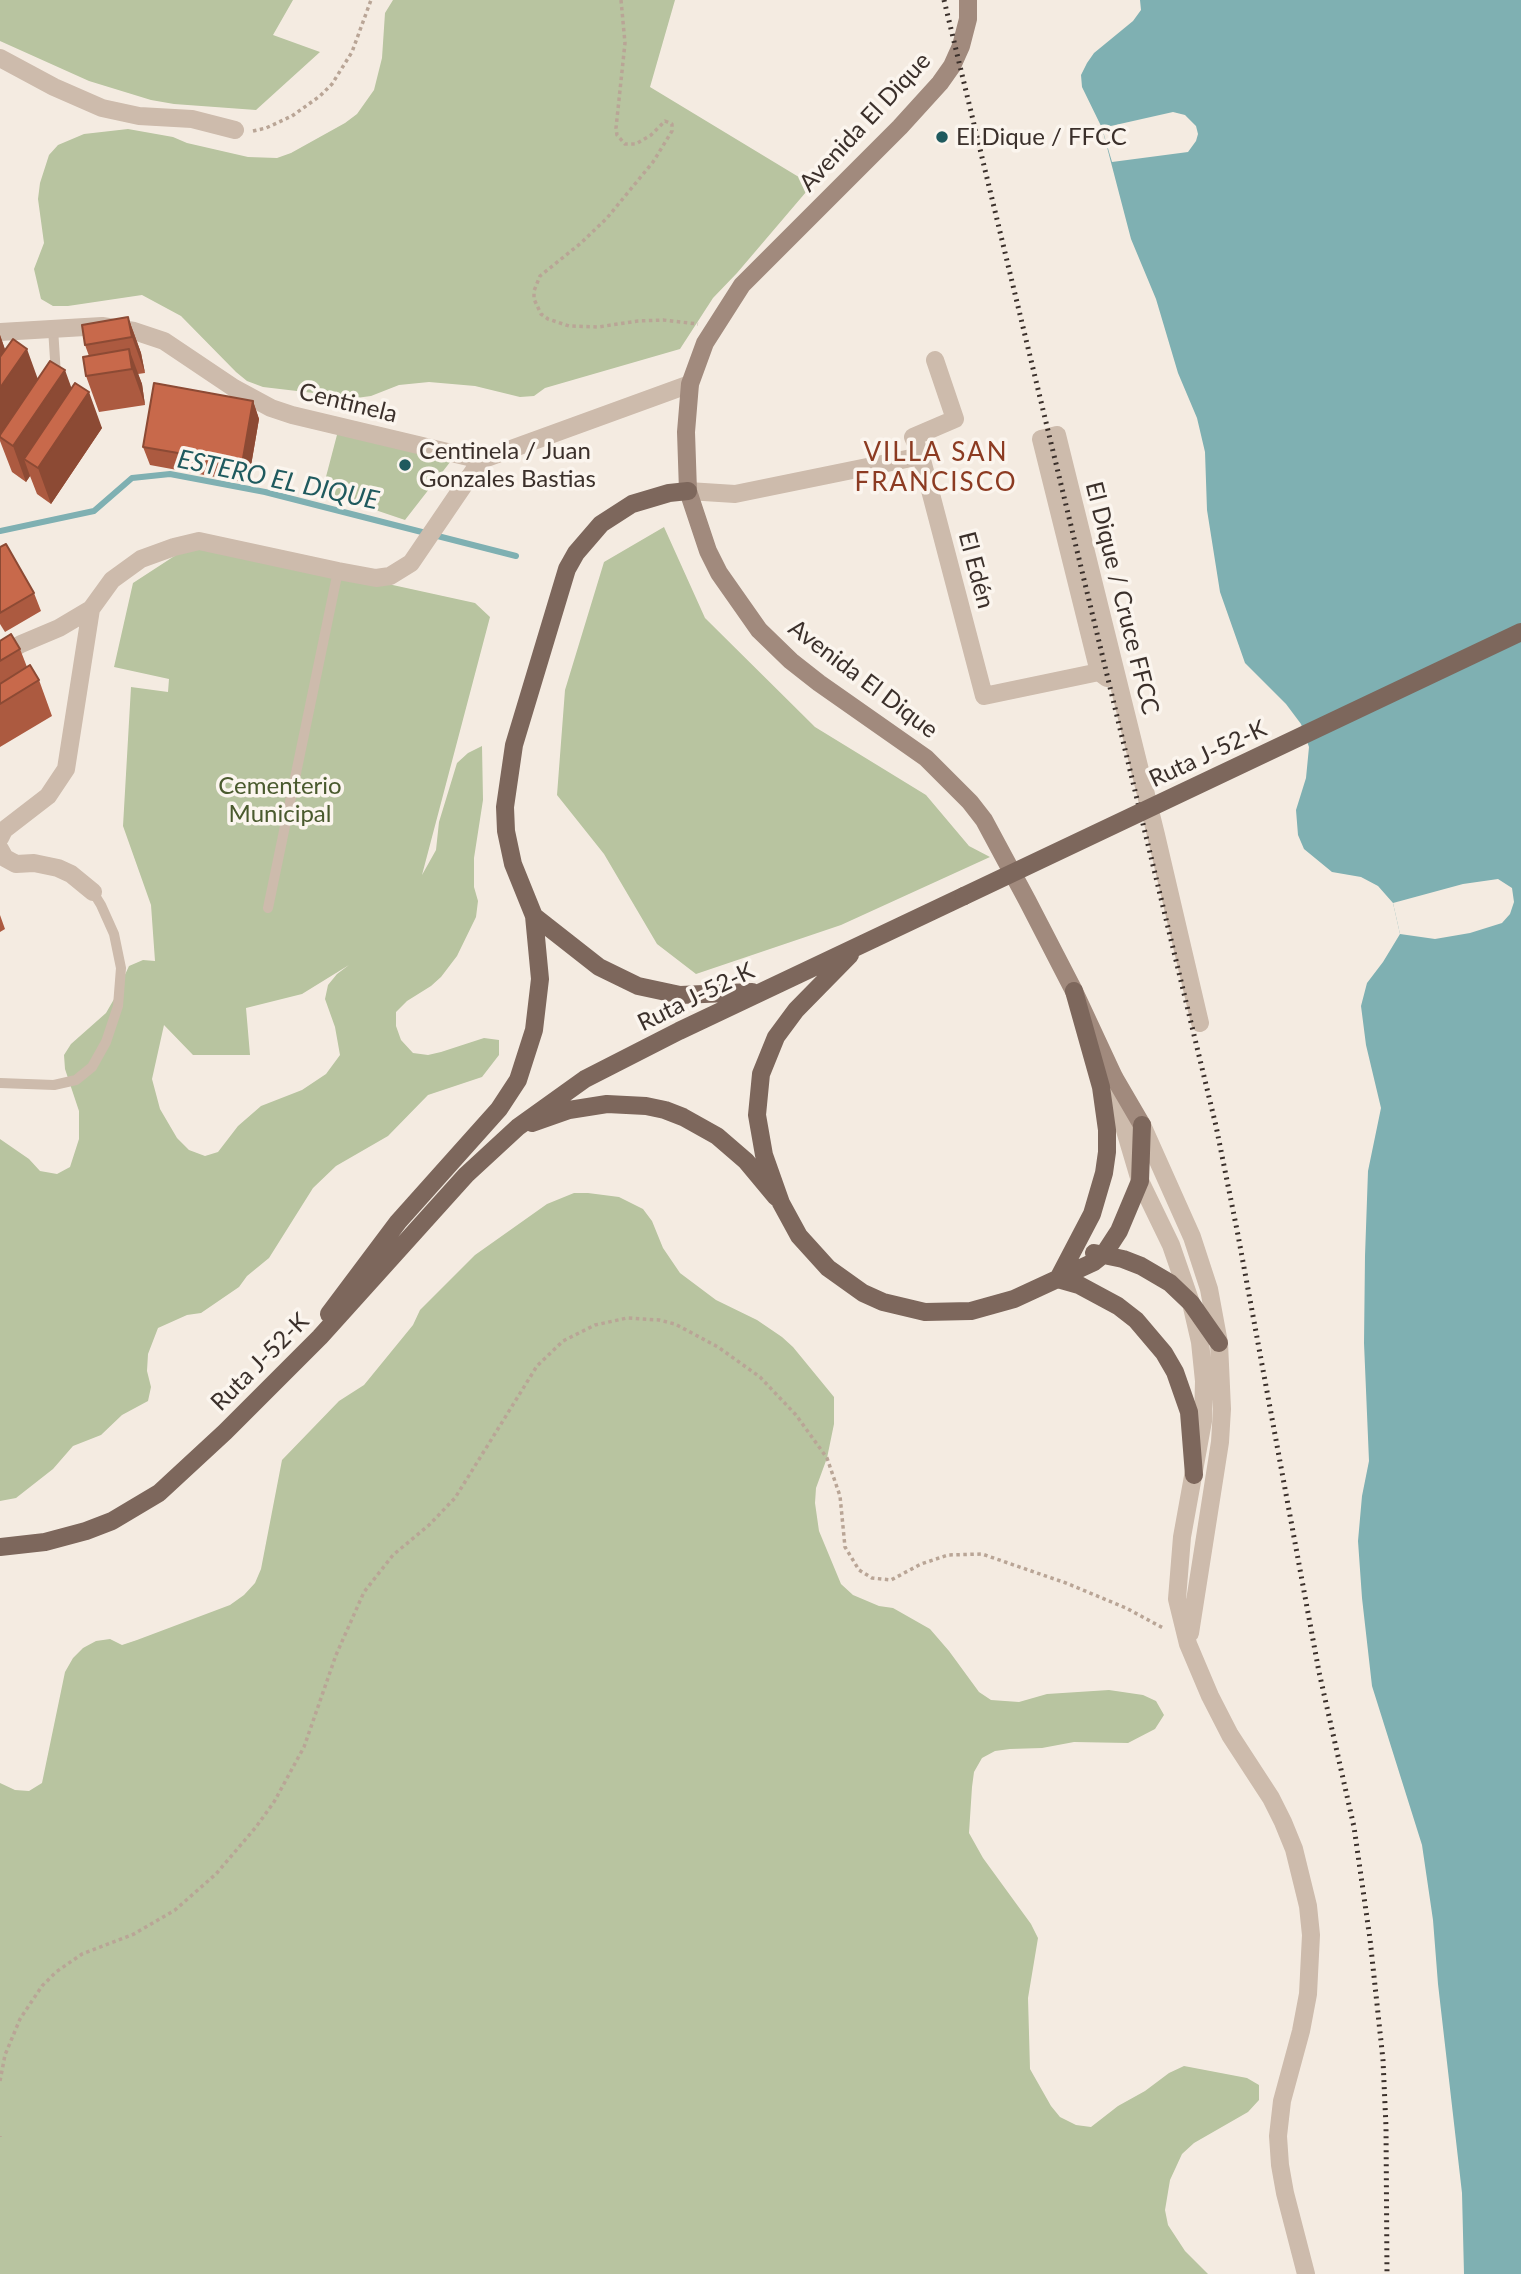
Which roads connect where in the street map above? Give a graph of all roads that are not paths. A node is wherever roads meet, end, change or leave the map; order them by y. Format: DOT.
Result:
graph roads {
  1 [pos="968,0"];
  2 [pos="0,58"];
  3 [pos="235,130"];
  4 [pos="53,328"];
  5 [pos="0,332"];
  6 [pos="935,360"];
  7 [pos="690,384"];
  8 [pos="48,388"];
  9 [pos="921,456"];
  10 [pos="481,460"];
  11 [pos="688,491"];
  12 [pos="338,571"];
  13 [pos="91,609"];
  14 [pos="1521,632"];
  15 [pos="0,656"];
  16 [pos="1108,674"];
  17 [pos="0,838"];
  18 [pos="0,849"];
  19 [pos="93,892"];
  20 [pos="268,908"];
  21 [pos="534,916"];
  22 [pos="860,945"];
  23 [pos="762,991"];
  24 [pos="1074,991"];
  25 [pos="1200,1023"];
  26 [pos="1114,1077"];
  27 [pos="0,1083"];
  28 [pos="1142,1125"];
  29 [pos="518,1127"];
  30 [pos="1140,1181"];
  31 [pos="781,1203"];
  32 [pos="1072,1252"];
  33 [pos="1104,1254"];
  34 [pos="1058,1279"];
  35 [pos="1191,1303"];
  36 [pos="1219,1343"];
  37 [pos="303,1355"];
  38 [pos="1194,1475"];
  39 [pos="0,1547"];
  40 [pos="1188,1644"];
  41 [pos="1306,2274"];
  1 -- 7 [label="main road, Avenida El Dique"];
  2 -- 3 [label="street"];
  4 -- 5 [label="street, Centinela"];
  4 -- 8 [label="lane"];
  4 -- 10 [label="street, Centinela"];
  6 -- 9 [label="street"];
  7 -- 10 [label="street"];
  7 -- 11 [label="main road, Avenida El Dique"];
  9 -- 11 [label="street"];
  9 -- 16 [label="street, El Edén"];
  10 -- 12 [label="street"];
  11 -- 21 [label="main road"];
  11 -- 24 [label="main road, Avenida El Dique"];
  12 -- 13 [label="street"];
  12 -- 20 [label="lane"];
  13 -- 15 [label="street"];
  13 -- 17 [label="street"];
  14 -- 22 [label="main road, Ruta J-52-K, bridge"];
  16 -- 16 [label="street, El Dique / Cruce FFCC"];
  16 -- 25 [label="street, El Dique / Cruce FFCC"];
  18 -- 19 [label="street"];
  19 -- 27 [label="lane"];
  21 -- 23 [label="main road"];
  21 -- 37 [label="main road"];
  22 -- 23 [label="main road, Ruta J-52-K"];
  22 -- 31 [label="main road"];
  23 -- 29 [label="main road, Ruta J-52-K"];
  24 -- 26 [label="main road, Avenida El Dique"];
  24 -- 32 [label="main road"];
  26 -- 28 [label="main road, Avenida El Dique"];
  26 -- 30 [label="street"];
  28 -- 30 [label="main road"];
  28 -- 36 [label="street"];
  29 -- 31 [label="main road"];
  29 -- 37 [label="main road, Ruta J-52-K"];
  30 -- 33 [label="main road"];
  30 -- 35 [label="street"];
  31 -- 34 [label="main road"];
  32 -- 33 [label="main road"];
  32 -- 34 [label="main road"];
  33 -- 34 [label="main road"];
  33 -- 35 [label="main road"];
  34 -- 38 [label="main road"];
  35 -- 36 [label="main road"];
  35 -- 38 [label="street"];
  36 -- 40 [label="street"];
  37 -- 39 [label="main road, Ruta J-52-K"];
  38 -- 40 [label="street"];
  40 -- 41 [label="street"];
}
